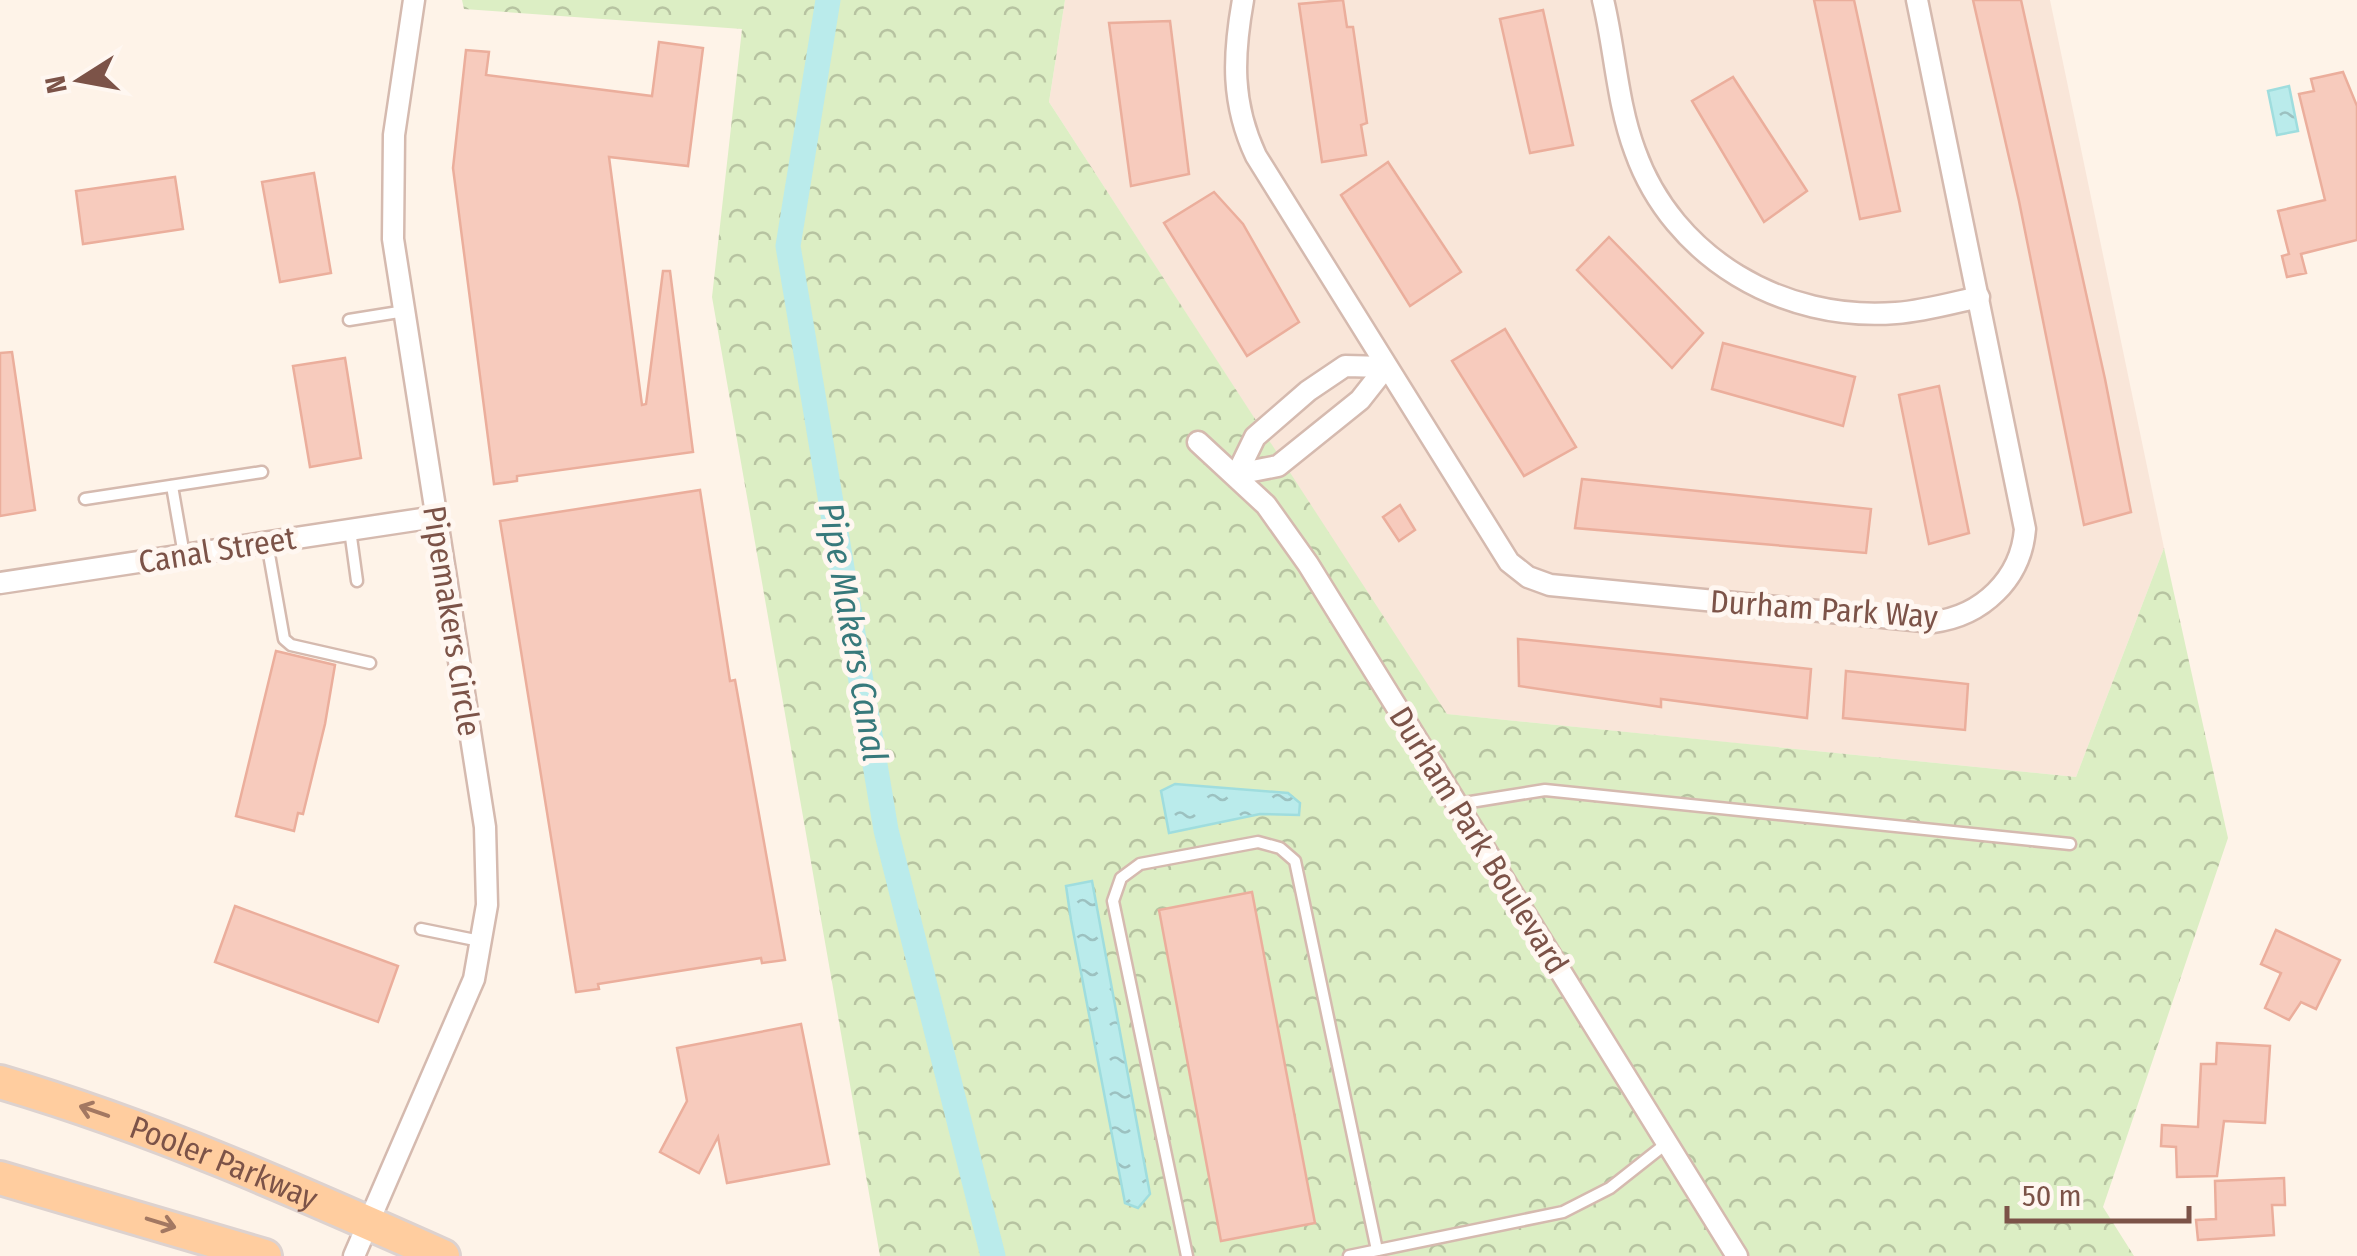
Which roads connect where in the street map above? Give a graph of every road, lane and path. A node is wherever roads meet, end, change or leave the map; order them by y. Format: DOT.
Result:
graph roads {
  1 [pos="414,0"];
  2 [pos="1242,0"];
  3 [pos="1602,0"];
  4 [pos="1917,0"];
  5 [pos="1979,297"];
  6 [pos="405,310"];
  7 [pos="350,320"];
  8 [pos="1386,367"];
  9 [pos="1283,410"];
  10 [pos="1308,438"];
  11 [pos="1198,442"];
  12 [pos="262,472"];
  13 [pos="1237,474"];
  14 [pos="172,486"];
  15 [pos="85,499"];
  16 [pos="435,516"];
  17 [pos="350,529"];
  18 [pos="266,542"];
  19 [pos="184,555"];
  20 [pos="358,580"];
  21 [pos="0,583"];
  22 [pos="370,664"];
  23 [pos="1457,804"];
  24 [pos="2070,844"];
  25 [pos="421,929"];
  26 [pos="480,941"];
  27 [pos="0,1082"];
  28 [pos="1667,1143"];
  29 [pos="0,1178"];
  30 [pos="368,1222"];
  31 [pos="1376,1250"];
  32 [pos="265,1256"];
  33 [pos="354,1256"];
  34 [pos="442,1256"];
  35 [pos="1187,1256"];
  36 [pos="1350,1256"];
  37 [pos="1737,1256"];
  1 -- 6 [label="street, Pipemakers Circle"];
  2 -- 8 [label="street, Durham Park Way"];
  3 -- 5 [label="street"];
  4 -- 5 [label="street, Durham Park Way"];
  5 -- 8 [label="street, Durham Park Way"];
  6 -- 7 [label="lane"];
  6 -- 16 [label="street, Pipemakers Circle"];
  8 -- 9 [label="street"];
  8 -- 10 [label="street"];
  9 -- 10 [label="street"];
  9 -- 13 [label="street"];
  10 -- 13 [label="street"];
  11 -- 13 [label="street, Durham Park Boulevard"];
  12 -- 14 [label="lane"];
  13 -- 23 [label="street, Durham Park Boulevard"];
  14 -- 15 [label="lane"];
  14 -- 19 [label="lane"];
  16 -- 17 [label="street, Canal Street"];
  16 -- 26 [label="street, Pipemakers Circle"];
  17 -- 18 [label="street, Canal Street"];
  17 -- 20 [label="lane"];
  18 -- 19 [label="street, Canal Street"];
  18 -- 22 [label="lane"];
  19 -- 21 [label="street, Canal Street"];
  23 -- 24 [label="lane"];
  23 -- 28 [label="street, Durham Park Boulevard"];
  25 -- 26 [label="lane"];
  26 -- 30 [label="street, Pipemakers Circle"];
  30 -- 27 [label="main road, Pooler Parkway, one-way"];
  28 -- 31 [label="lane"];
  28 -- 37 [label="street, Durham Park Boulevard"];
  29 -- 32 [label="main road, one-way"];
  30 -- 33 [label="street, Pipemakers Circle"];
  30 -- 34 [label="main road, Pooler Parkway"];
  31 -- 35 [label="lane"];
  31 -- 36 [label="lane"];
}
